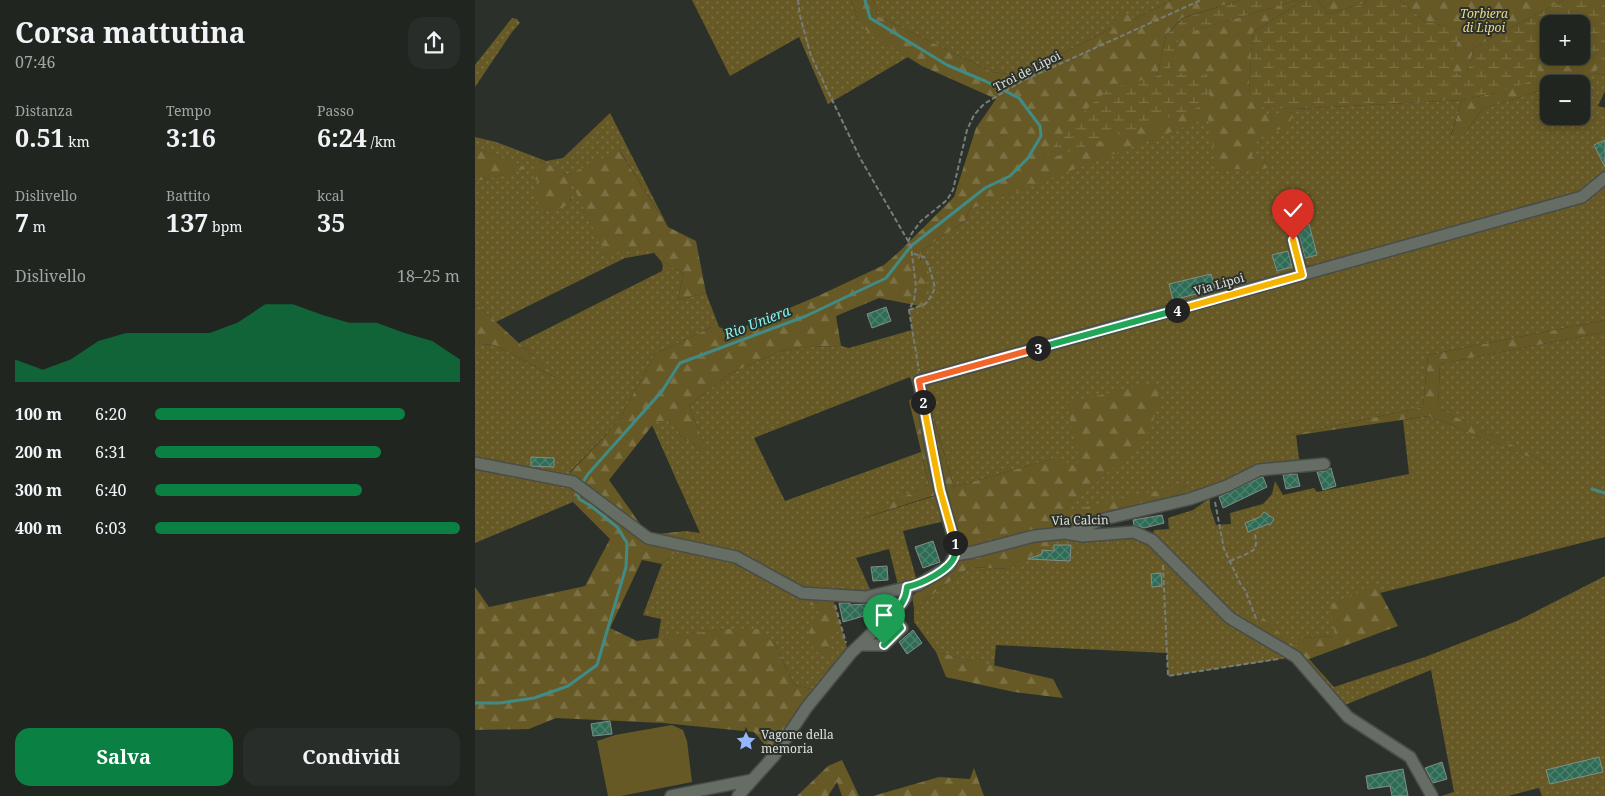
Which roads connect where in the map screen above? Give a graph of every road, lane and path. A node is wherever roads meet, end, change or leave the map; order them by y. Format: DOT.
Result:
graph roads {
  1 [pos="798,0"];
  2 [pos="1201,0"];
  3 [pos="1605,178"];
  4 [pos="1293,240"];
  5 [pos="908,242"];
  6 [pos="912,253"];
  7 [pos="1302,275"];
  8 [pos="909,310"];
  9 [pos="919,381"];
  10 [pos="475,463"];
  11 [pos="1324,464"];
  12 [pos="1212,491"];
  13 [pos="1255,533"];
  14 [pos="1070,534"];
  15 [pos="955,555"];
  16 [pos="1230,561"];
  17 [pos="1163,562"];
  18 [pos="907,587"];
  19 [pos="832,595"];
  20 [pos="892,614"];
  21 [pos="1263,638"];
  22 [pos="860,645"];
  23 [pos="849,657"];
  24 [pos="1296,657"];
  25 [pos="752,780"];
  26 [pos="671,796"];
  27 [pos="738,796"];
  28 [pos="1432,796"];
  1 -- 5 [label="path"];
  2 -- 5 [label="path, Troi de Lipoi"];
  3 -- 7 [label="street, Via Lipoi"];
  4 -- 7 [label="street"];
  5 -- 6 [label="path"];
  6 -- 8 [label="path"];
  6 -- 8 [label="path"];
  7 -- 9 [label="street, Via Lipoi"];
  8 -- 9 [label="path"];
  9 -- 15 [label="street"];
  10 -- 19 [label="street"];
  11 -- 12 [label="street"];
  12 -- 14 [label="street"];
  12 -- 16 [label="path"];
  13 -- 16 [label="path"];
  14 -- 15 [label="street, Via Calcin"];
  14 -- 21 [label="street, Via Calcin"];
  15 -- 18 [label="street"];
  16 -- 21 [label="path"];
  17 -- 24 [label="path"];
  18 -- 19 [label="street"];
  18 -- 20 [label="street"];
  19 -- 23 [label="path"];
  20 -- 22 [label="street"];
  20 -- 22 [label="street"];
  21 -- 24 [label="street, Via Calcin"];
  22 -- 23 [label="street"];
  23 -- 25 [label="street"];
  24 -- 28 [label="street, Via Calcin"];
  25 -- 26 [label="street"];
  25 -- 27 [label="street"];
}
